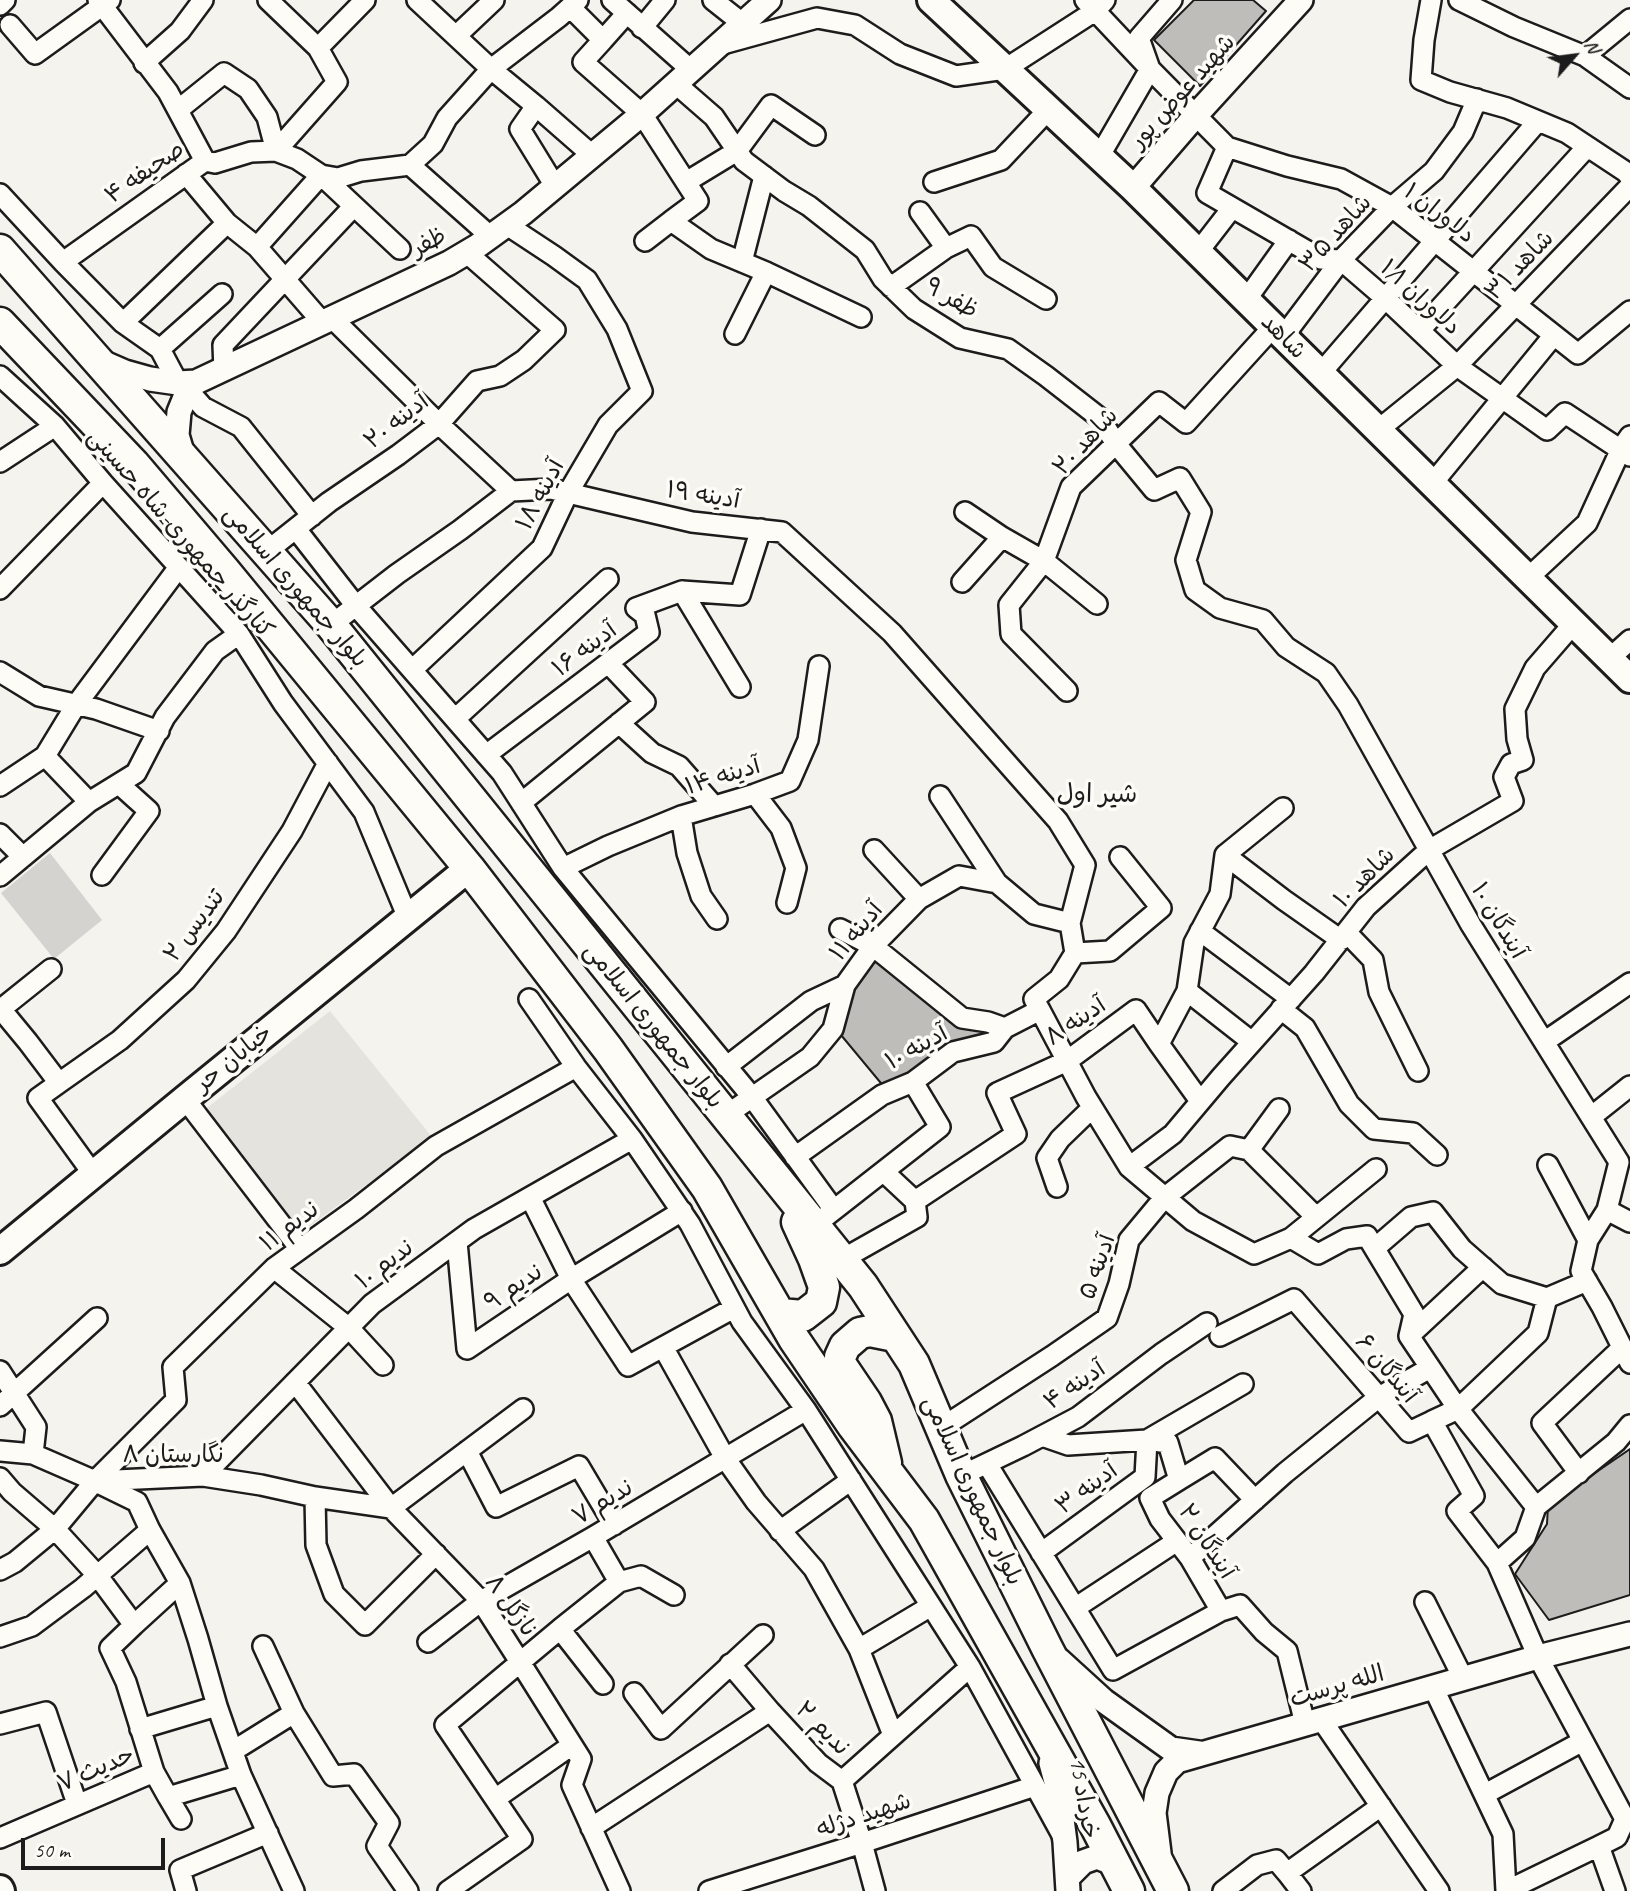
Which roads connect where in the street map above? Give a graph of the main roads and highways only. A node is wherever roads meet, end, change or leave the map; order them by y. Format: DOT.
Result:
graph roads {
  1 [pos="931,0"];
  2 [pos="0,250"];
  3 [pos="0,323"];
  4 [pos="1630,679"];
  5 [pos="470,869"];
  6 [pos="779,1184"];
  7 [pos="0,1251"];
  8 [pos="780,1314"];
  9 [pos="895,1336"];
  10 [pos="887,1472"];
  11 [pos="1169,1884"];
  12 [pos="1129,1891"];
  1 -- 4 [label="main road, شاهد"];
  2 -- 6 [label="main road, بلوار جمهوری اسلامی"];
  3 -- 5 [label="main road, بلوار جمهوری اسلامی"];
  5 -- 7 [label="main road, خیابان حر"];
  5 -- 8 [label="main road, بلوار جمهوری اسلامی"];
  6 -- 8 [label="main road"];
  6 -- 9 [label="main road, بلوار جمهوری اسلامی"];
  8 -- 10 [label="main road, بلوار جمهوری اسلامی"];
  9 -- 10 [label="main road"];
  9 -- 11 [label="main road, بلوار جمهوری اسلامی"];
  10 -- 12 [label="main road, بلوار جمهوری اسلامی"];
}
